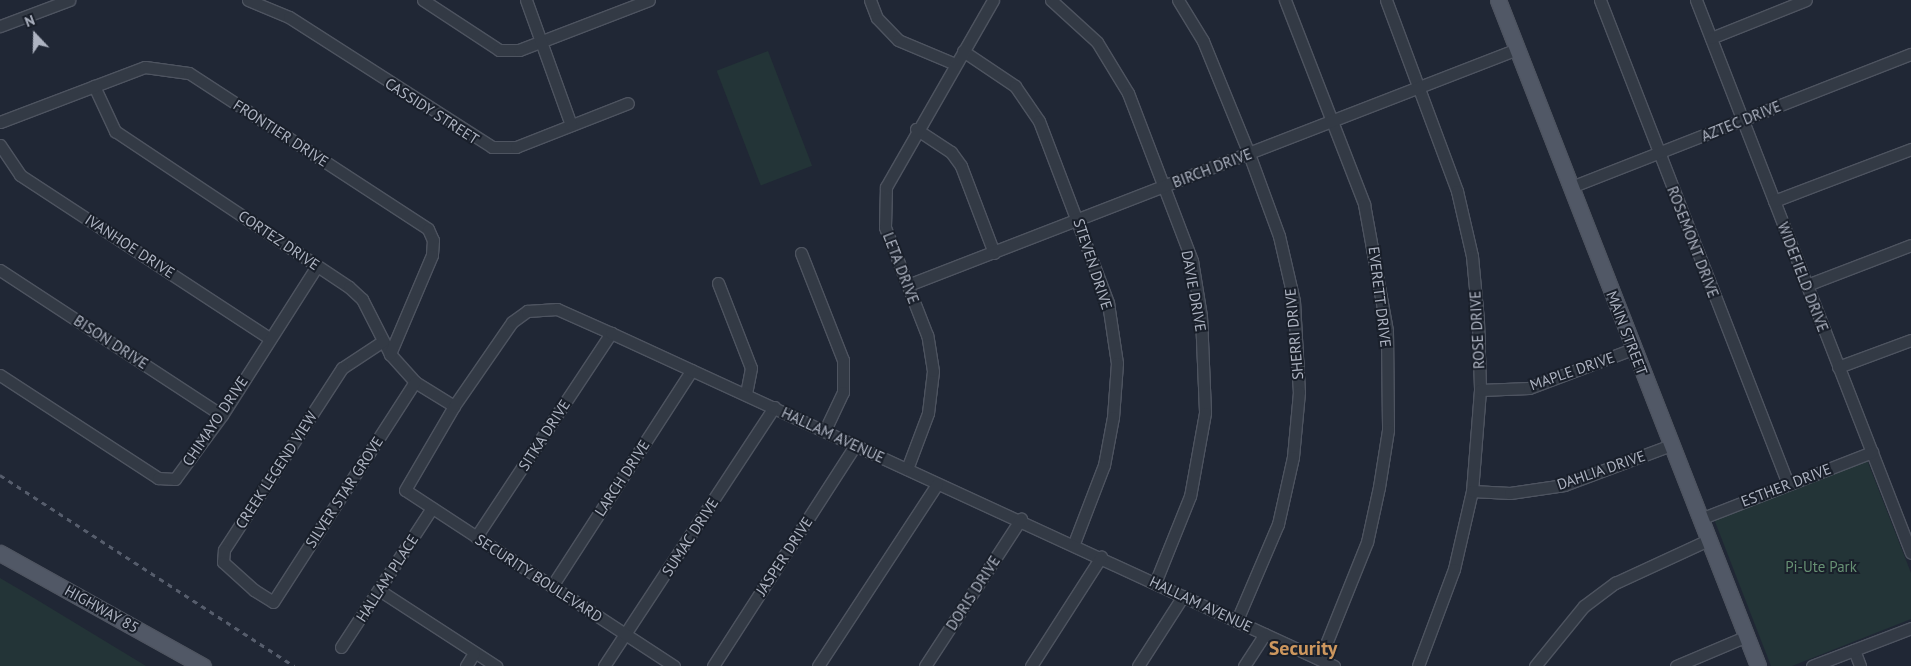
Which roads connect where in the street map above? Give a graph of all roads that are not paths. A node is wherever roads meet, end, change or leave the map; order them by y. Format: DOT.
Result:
graph roads {
  1 [pos="69,0"];
  2 [pos="248,0"];
  3 [pos="423,0"];
  4 [pos="526,0"];
  5 [pos="649,0"];
  6 [pos="870,0"];
  7 [pos="993,0"];
  8 [pos="1052,0"];
  9 [pos="1178,0"];
  10 [pos="1285,0"];
  11 [pos="1386,0"];
  12 [pos="1498,0"];
  13 [pos="1600,0"];
  14 [pos="1696,0"];
  15 [pos="1806,0"];
  16 [pos="627,4"];
  17 [pos="0,26"];
  18 [pos="1711,38"];
  19 [pos="542,42"];
  20 [pos="1517,50"];
  21 [pos="963,51"];
  22 [pos="1911,54"];
  23 [pos="955,64"];
  24 [pos="94,86"];
  25 [pos="1420,86"];
  26 [pos="628,103"];
  27 [pos="1334,120"];
  28 [pos="1742,120"];
  29 [pos="0,122"];
  30 [pos="571,125"];
  31 [pos="916,129"];
  32 [pos="0,145"];
  33 [pos="1911,149"];
  34 [pos="1249,154"];
  35 [pos="1659,154"];
  36 [pos="1164,186"];
  37 [pos="1571,186"];
  38 [pos="1774,201"];
  39 [pos="1079,219"];
  40 [pos="1911,245"];
  41 [pos="801,253"];
  42 [pos="994,253"];
  43 [pos="317,266"];
  44 [pos="0,270"];
  45 [pos="718,283"];
  46 [pos="908,285"];
  47 [pos="1806,285"];
  48 [pos="611,333"];
  49 [pos="270,338"];
  50 [pos="1911,340"];
  51 [pos="383,342"];
  52 [pos="1633,350"];
  53 [pos="390,354"];
  54 [pos="1838,368"];
  55 [pos="692,370"];
  56 [pos="0,375"];
  57 [pos="415,382"];
  58 [pos="1480,390"];
  59 [pos="746,393"];
  60 [pos="454,406"];
  61 [pos="774,407"];
  62 [pos="222,415"];
  63 [pos="825,430"];
  64 [pos="1670,445"];
  65 [pos="855,446"];
  66 [pos="1872,452"];
  67 [pos="907,469"];
  68 [pos="937,484"];
  69 [pos="1788,484"];
  70 [pos="405,490"];
  71 [pos="1472,491"];
  72 [pos="432,508"];
  73 [pos="1021,519"];
  74 [pos="1700,519"];
  75 [pos="476,537"];
  76 [pos="1708,540"];
  77 [pos="1074,543"];
  78 [pos="0,553"];
  79 [pos="1911,553"];
  80 [pos="1101,557"];
  81 [pos="1155,583"];
  82 [pos="552,586"];
  83 [pos="380,590"];
  84 [pos="1184,596"];
  85 [pos="273,602"];
  86 [pos="1237,620"];
  87 [pos="1911,628"];
  88 [pos="626,634"];
  89 [pos="1264,634"];
  90 [pos="1747,636"];
  91 [pos="342,647"];
  92 [pos="1854,650"];
  93 [pos="474,653"];
  94 [pos="1320,659"];
  95 [pos="203,666"];
  96 [pos="466,666"];
  97 [pos="496,666"];
  98 [pos="604,666"];
  99 [pos="674,666"];
  100 [pos="713,666"];
  101 [pos="818,666"];
  102 [pos="925,666"];
  103 [pos="1031,666"];
  104 [pos="1138,666"];
  105 [pos="1244,666"];
  106 [pos="1334,666"];
  107 [pos="1418,666"];
  108 [pos="1535,666"];
  109 [pos="1676,666"];
  110 [pos="1758,666"];
  111 [pos="1812,666"];
  112 [pos="1860,666"];
  1 -- 17 [label="street"];
  2 -- 30 [label="street, CASSIDY STREET"];
  3 -- 19 [label="street"];
  4 -- 19 [label="street"];
  5 -- 16 [label="street"];
  6 -- 23 [label="street"];
  7 -- 21 [label="street, LETA DRIVE"];
  8 -- 36 [label="street, DAVIE DRIVE"];
  9 -- 34 [label="street, SHERRI DRIVE"];
  10 -- 27 [label="street, EVERETT DRIVE"];
  11 -- 25 [label="street, ROSE DRIVE"];
  12 -- 20 [label="main road, MAIN STREET"];
  13 -- 35 [label="street, ROSEMONT DRIVE"];
  14 -- 18 [label="street, WIDEFIELD DRIVE"];
  15 -- 18 [label="street"];
  16 -- 19 [label="street"];
  18 -- 28 [label="street, WIDEFIELD DRIVE"];
  19 -- 30 [label="street"];
  20 -- 25 [label="street, BIRCH DRIVE"];
  20 -- 37 [label="main road, MAIN STREET"];
  21 -- 23 [label="street, LETA DRIVE"];
  21 -- 39 [label="street, STEVEN DRIVE"];
  22 -- 28 [label="street, AZTEC DRIVE"];
  23 -- 31 [label="street, LETA DRIVE"];
  24 -- 29 [label="street, FRONTIER DRIVE"];
  24 -- 43 [label="street, CORTEZ DRIVE"];
  24 -- 53 [label="street, FRONTIER DRIVE"];
  25 -- 27 [label="street, BIRCH DRIVE"];
  25 -- 58 [label="street, ROSE DRIVE"];
  26 -- 30 [label="street, CASSIDY STREET"];
  27 -- 34 [label="street, BIRCH DRIVE"];
  27 -- 94 [label="street, EVERETT DRIVE"];
  28 -- 35 [label="street, AZTEC DRIVE"];
  28 -- 38 [label="street, WIDEFIELD DRIVE"];
  31 -- 42 [label="street"];
  31 -- 46 [label="street, LETA DRIVE"];
  32 -- 49 [label="street, IVANHOE DRIVE"];
  33 -- 38 [label="street"];
  34 -- 36 [label="street, BIRCH DRIVE"];
  34 -- 86 [label="street, SHERRI DRIVE"];
  35 -- 37 [label="street, AZTEC DRIVE"];
  35 -- 69 [label="street, ROSEMONT DRIVE"];
  36 -- 39 [label="street, BIRCH DRIVE"];
  36 -- 81 [label="street, DAVIE DRIVE"];
  37 -- 52 [label="main road, MAIN STREET"];
  38 -- 47 [label="street, WIDEFIELD DRIVE"];
  39 -- 42 [label="street, BIRCH DRIVE"];
  39 -- 77 [label="street, STEVEN DRIVE"];
  40 -- 47 [label="street"];
  41 -- 63 [label="street"];
  42 -- 46 [label="street, BIRCH DRIVE"];
  43 -- 49 [label="street, CHIMAYO DRIVE"];
  43 -- 51 [label="street, CORTEZ DRIVE"];
  44 -- 62 [label="street, BISON DRIVE"];
  45 -- 59 [label="street"];
  46 -- 67 [label="street, LETA DRIVE"];
  47 -- 54 [label="street, WIDEFIELD DRIVE"];
  48 -- 55 [label="street, HALLAM AVENUE"];
  48 -- 60 [label="street, HALLAM AVENUE"];
  48 -- 75 [label="street, SITKA DRIVE"];
  49 -- 62 [label="street, CHIMAYO DRIVE"];
  50 -- 54 [label="street"];
  51 -- 53 [label="street, CORTEZ DRIVE"];
  51 -- 85 [label="street, CREEK LEGEND VIEW"];
  52 -- 58 [label="street, MAPLE DRIVE"];
  52 -- 64 [label="main road, MAIN STREET"];
  53 -- 57 [label="street, CORTEZ DRIVE"];
  54 -- 66 [label="street, WIDEFIELD DRIVE"];
  55 -- 59 [label="street, HALLAM AVENUE"];
  55 -- 82 [label="street, LARCH DRIVE"];
  56 -- 62 [label="street, CHIMAYO DRIVE"];
  57 -- 60 [label="street, CORTEZ DRIVE"];
  57 -- 85 [label="street, SILVER STAR GROVE"];
  58 -- 71 [label="street, ROSE DRIVE"];
  59 -- 61 [label="street, HALLAM AVENUE"];
  60 -- 70 [label="street, HALLAM AVENUE"];
  61 -- 63 [label="street, HALLAM AVENUE"];
  61 -- 88 [label="street, SUMAC DRIVE"];
  63 -- 65 [label="street, HALLAM AVENUE"];
  64 -- 71 [label="street, DAHLIA DRIVE"];
  64 -- 74 [label="main road, MAIN STREET"];
  65 -- 67 [label="street, HALLAM AVENUE"];
  65 -- 100 [label="street, JASPER DRIVE"];
  66 -- 69 [label="street, ESTHER DRIVE"];
  66 -- 79 [label="street, WIDEFIELD DRIVE"];
  67 -- 68 [label="street, HALLAM AVENUE"];
  68 -- 73 [label="street, HALLAM AVENUE"];
  68 -- 101 [label="street"];
  69 -- 74 [label="street, ESTHER DRIVE"];
  70 -- 72 [label="street, SECURITY BOULEVARD"];
  71 -- 107 [label="street, ROSE DRIVE"];
  72 -- 75 [label="street, SECURITY BOULEVARD"];
  72 -- 83 [label="street, HALLAM PLACE"];
  73 -- 77 [label="street, HALLAM AVENUE"];
  73 -- 102 [label="street, DORIS DRIVE"];
  74 -- 76 [label="main road, MAIN STREET"];
  75 -- 82 [label="street, SECURITY BOULEVARD"];
  76 -- 90 [label="main road, MAIN STREET"];
  76 -- 108 [label="street"];
  77 -- 80 [label="street, HALLAM AVENUE"];
  78 -- 95 [label="main road, HIGHWAY 85"];
  80 -- 81 [label="street, HALLAM AVENUE"];
  80 -- 103 [label="street"];
  81 -- 84 [label="street, HALLAM AVENUE"];
  82 -- 88 [label="street, SECURITY BOULEVARD"];
  83 -- 91 [label="street, HALLAM PLACE"];
  83 -- 93 [label="street"];
  84 -- 86 [label="street, HALLAM AVENUE"];
  84 -- 104 [label="street"];
  86 -- 89 [label="street, HALLAM AVENUE"];
  87 -- 92 [label="street"];
  88 -- 98 [label="street, SUMAC DRIVE"];
  88 -- 99 [label="street, SECURITY BOULEVARD"];
  89 -- 94 [label="street, HALLAM AVENUE"];
  89 -- 105 [label="street"];
  90 -- 109 [label="street"];
  90 -- 110 [label="main road, MAIN STREET"];
  92 -- 111 [label="street"];
  92 -- 112 [label="street"];
  93 -- 96 [label="street"];
  93 -- 97 [label="street"];
  94 -- 106 [label="street, HALLAM AVENUE"];
}
